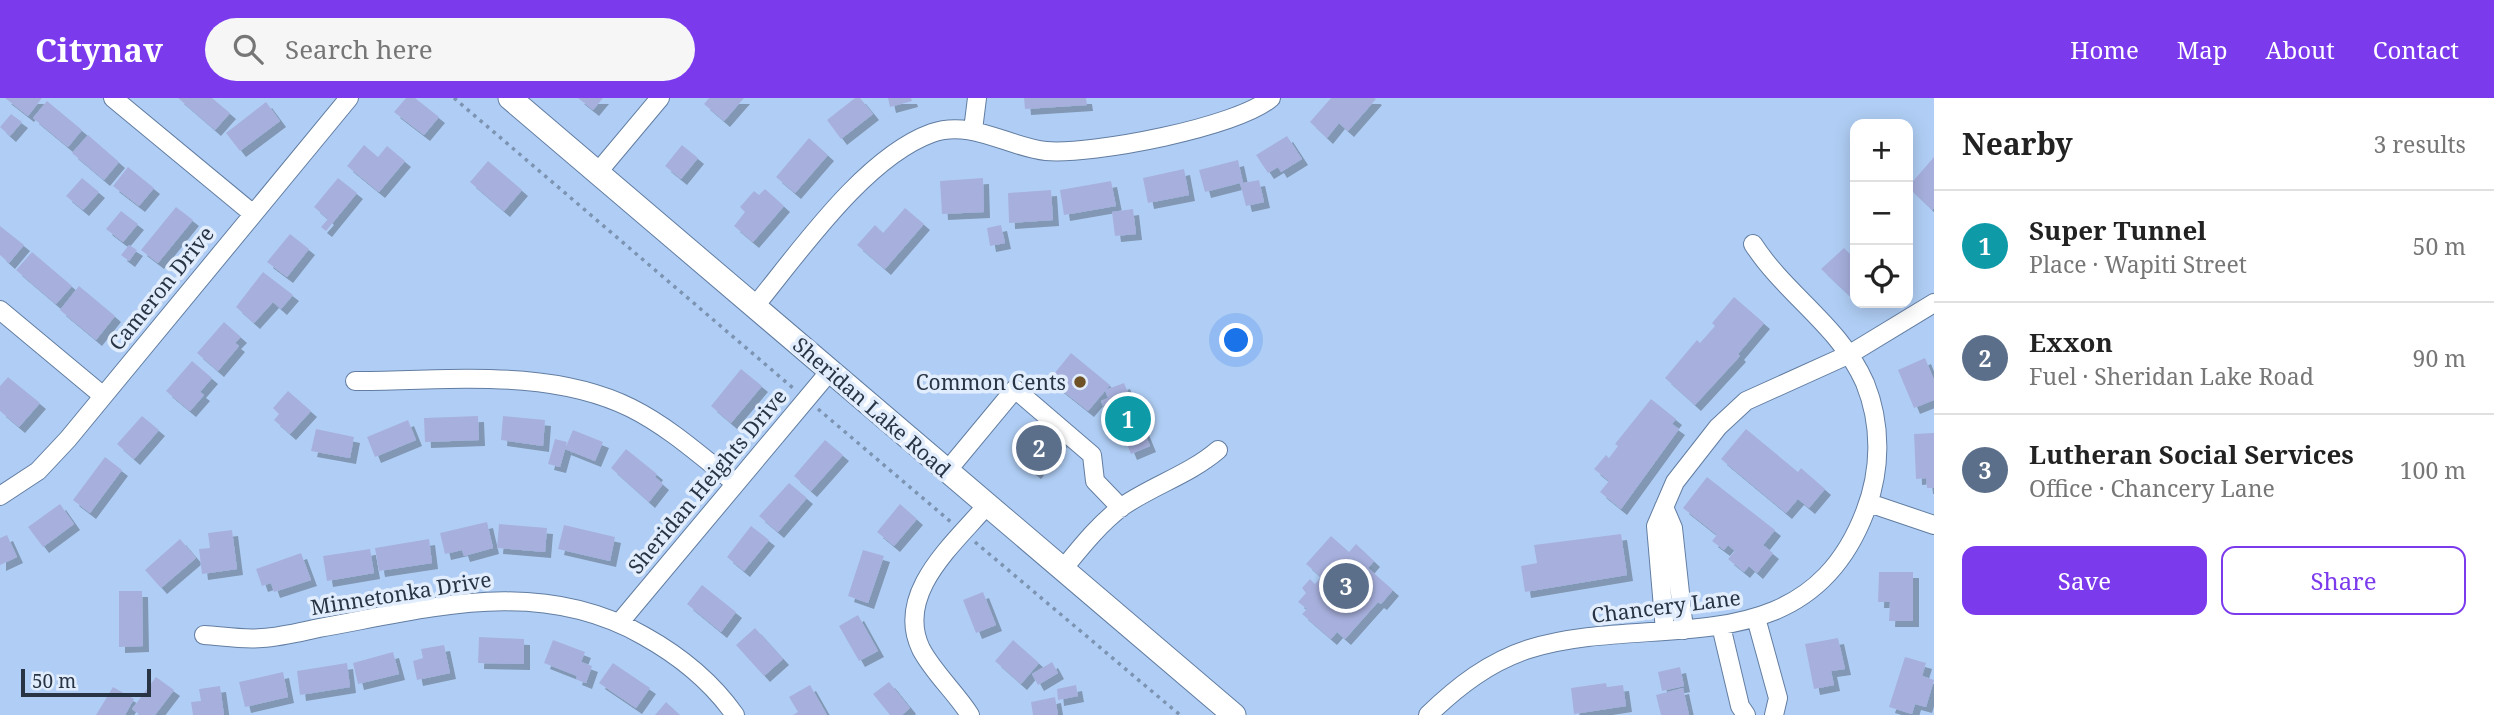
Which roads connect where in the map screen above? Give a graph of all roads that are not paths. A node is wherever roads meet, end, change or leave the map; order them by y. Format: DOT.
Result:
graph roads {
  1 [pos="113,98"];
  2 [pos="349,98"];
  3 [pos="510,98"];
  4 [pos="660,98"];
  5 [pos="976,98"];
  6 [pos="1271,98"];
  7 [pos="973,130"];
  8 [pos="598,173"];
  9 [pos="252,213"];
  10 [pos="1753,244"];
  11 [pos="1934,303"];
  12 [pos="755,306"];
  13 [pos="0,310"];
  14 [pos="1850,354"];
  15 [pos="830,371"];
  16 [pos="355,381"];
  17 [pos="102,395"];
  18 [pos="1218,450"];
  19 [pos="947,471"];
  20 [pos="735,483"];
  21 [pos="0,496"];
  22 [pos="1869,503"];
  23 [pos="987,505"];
  24 [pos="1121,508"];
  25 [pos="1664,508"];
  26 [pos="1934,525"];
  27 [pos="1063,569"];
  28 [pos="1756,618"];
  29 [pos="620,622"];
  30 [pos="1721,626"];
  31 [pos="1684,630"];
  32 [pos="1665,631"];
  33 [pos="204,635"];
  34 [pos="735,715"];
  35 [pos="970,715"];
  36 [pos="1234,715"];
  37 [pos="1428,715"];
  38 [pos="1746,715"];
  39 [pos="1774,715"];
  1 -- 9 [label="street"];
  2 -- 9 [label="street, Cameron Drive"];
  3 -- 8 [label="main road, Sheridan Lake Road"];
  4 -- 8 [label="street"];
  5 -- 7 [label="street"];
  6 -- 7 [label="street"];
  7 -- 12 [label="street"];
  8 -- 12 [label="main road, Sheridan Lake Road"];
  9 -- 17 [label="street, Cameron Drive"];
  10 -- 14 [label="street, Chancery Lane"];
  11 -- 14 [label="street"];
  12 -- 15 [label="main road, Sheridan Lake Road"];
  13 -- 17 [label="street"];
  14 -- 22 [label="street, Chancery Lane"];
  14 -- 25 [label="street"];
  15 -- 19 [label="main road, Sheridan Lake Road"];
  15 -- 20 [label="street, Sheridan Heights Drive"];
  16 -- 20 [label="street"];
  17 -- 21 [label="street, Cameron Drive"];
  18 -- 24 [label="street"];
  19 -- 23 [label="main road, Sheridan Lake Road"];
  19 -- 24 [label="street"];
  20 -- 29 [label="street, Sheridan Heights Drive"];
  22 -- 26 [label="street"];
  22 -- 28 [label="street, Chancery Lane"];
  23 -- 27 [label="main road, Sheridan Lake Road"];
  23 -- 35 [label="street"];
  24 -- 27 [label="street"];
  25 -- 31 [label="street"];
  25 -- 32 [label="street"];
  27 -- 36 [label="main road, Sheridan Lake Road"];
  28 -- 30 [label="street, Chancery Lane"];
  28 -- 39 [label="street"];
  29 -- 33 [label="street, Minnetonka Drive"];
  29 -- 34 [label="street, Minnetonka Drive"];
  30 -- 31 [label="street, Chancery Lane"];
  30 -- 38 [label="street"];
  31 -- 32 [label="street, Chancery Lane"];
  32 -- 37 [label="street, Chancery Lane"];
}
